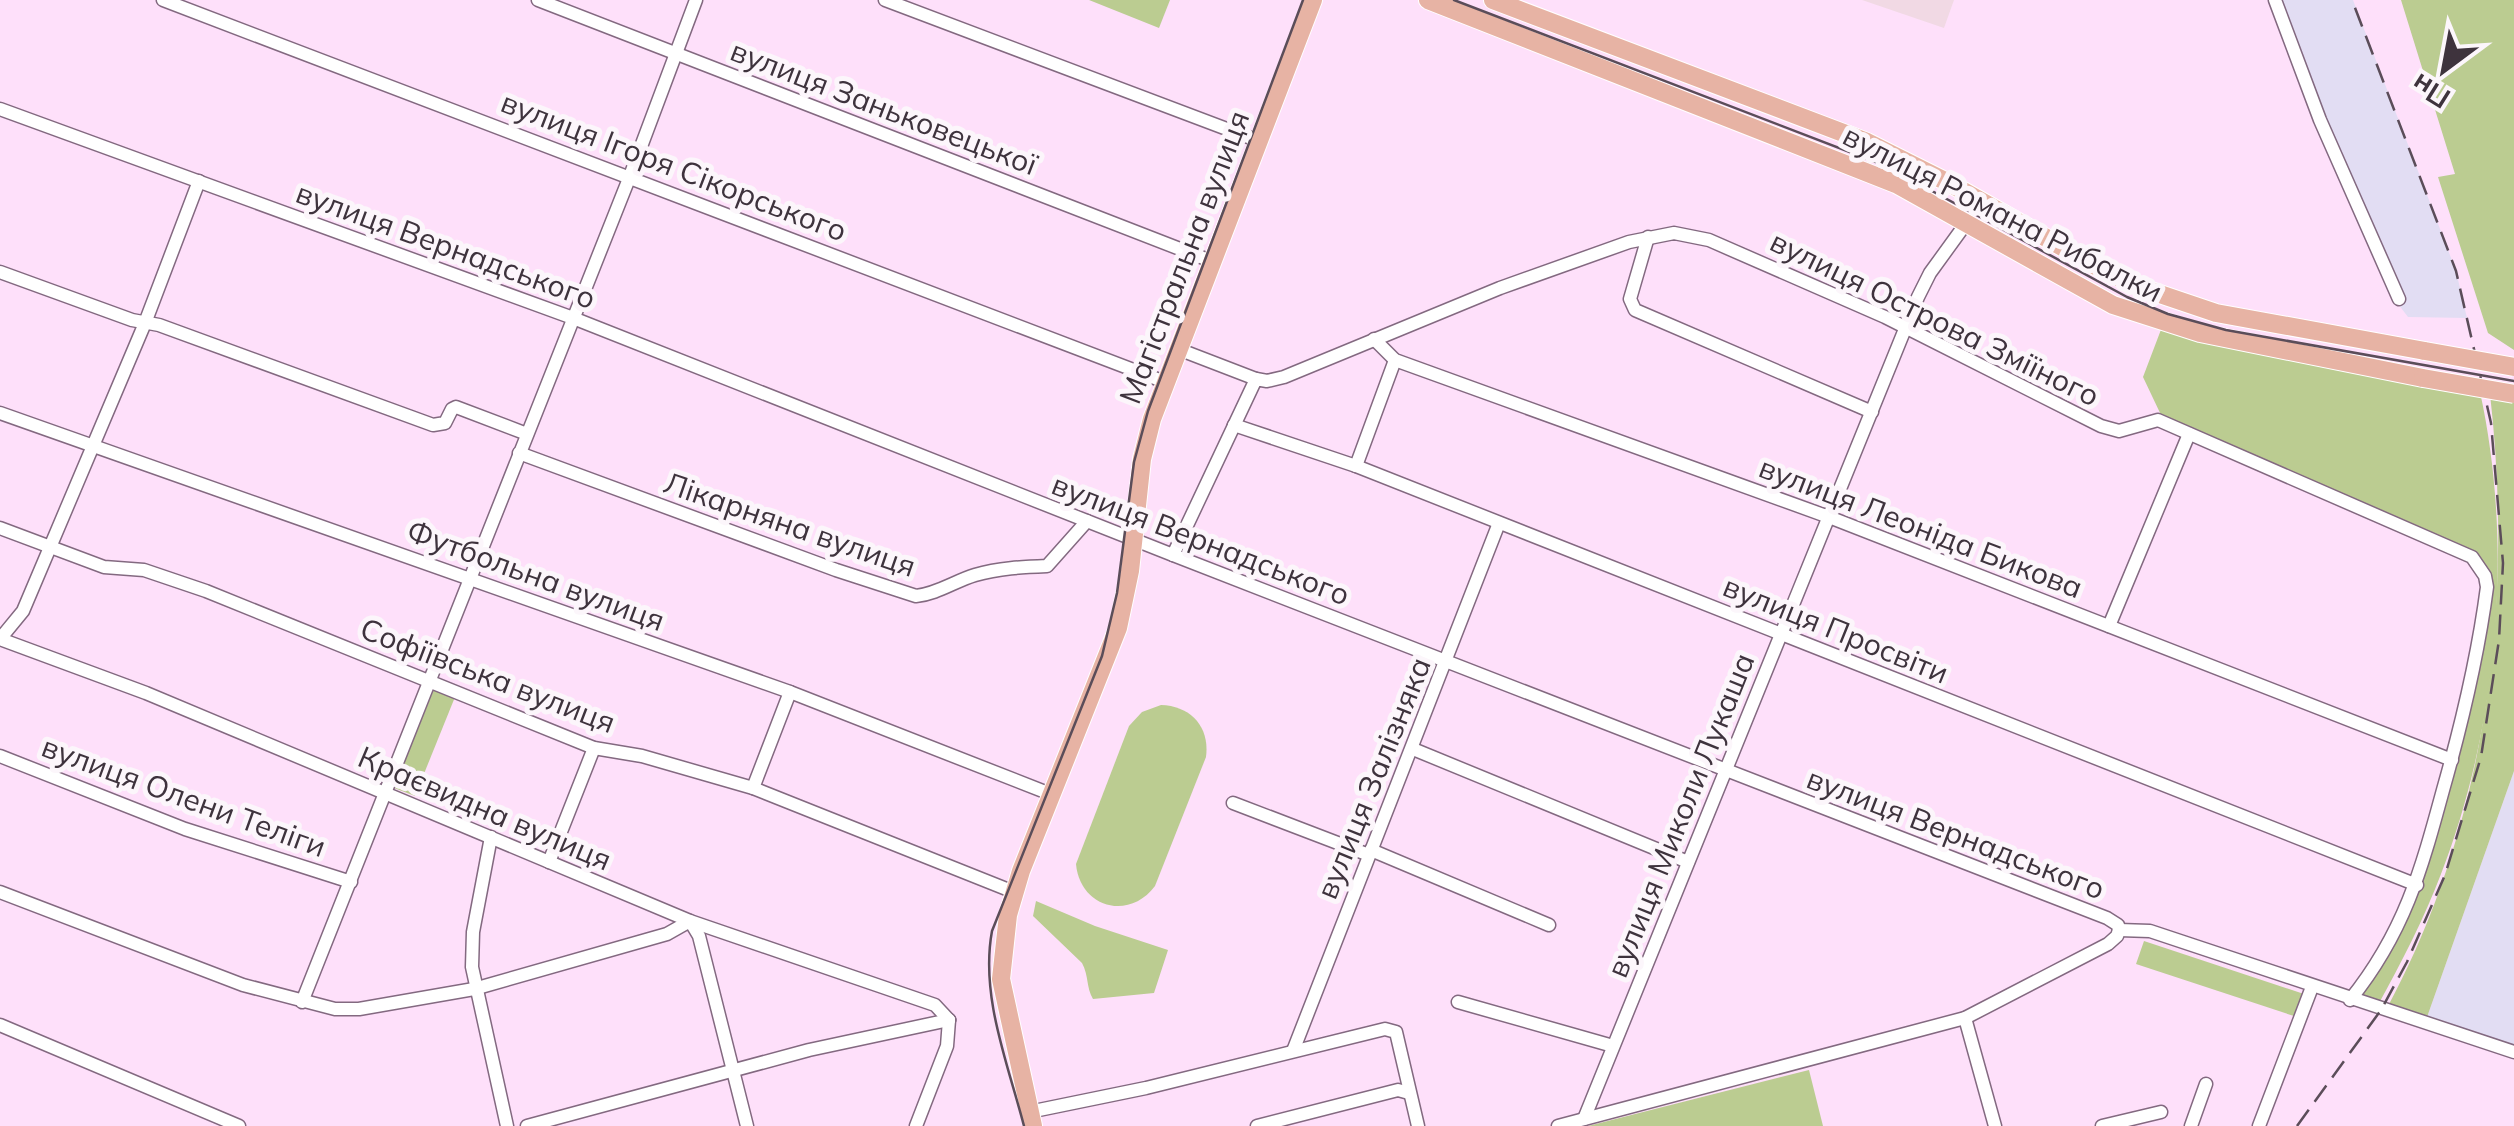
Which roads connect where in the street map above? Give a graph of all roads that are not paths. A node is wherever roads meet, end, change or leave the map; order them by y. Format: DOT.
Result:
graph roads {
  1 [pos="163,0"];
  2 [pos="538,0"];
  3 [pos="696,0"];
  4 [pos="886,0"];
  5 [pos="1313,0"];
  6 [pos="1428,0"];
  7 [pos="1494,0"];
  8 [pos="2275,0"];
  9 [pos="676,52"];
  10 [pos="0,109"];
  11 [pos="1256,140"];
  12 [pos="630,176"];
  13 [pos="200,181"];
  14 [pos="1968,222"];
  15 [pos="1648,237"];
  16 [pos="1211,262"];
  17 [pos="0,272"];
  18 [pos="2399,299"];
  19 [pos="573,318"];
  20 [pos="145,323"];
  21 [pos="1906,327"];
  22 [pos="1374,339"];
  23 [pos="1178,349"];
  24 [pos="1395,360"];
  25 [pos="2514,367"];
  26 [pos="1256,379"];
  27 [pos="1165,382"];
  28 [pos="2514,394"];
  29 [pos="1872,412"];
  30 [pos="0,413"];
  31 [pos="1234,425"];
  32 [pos="527,434"];
  33 [pos="2189,434"];
  34 [pos="92,448"];
  35 [pos="519,453"];
  36 [pos="1356,466"];
  37 [pos="1829,517"];
  38 [pos="1087,521"];
  39 [pos="1499,523"];
  40 [pos="0,528"];
  41 [pos="1134,540"];
  42 [pos="49,546"];
  43 [pos="1173,556"];
  44 [pos="470,578"];
  45 [pos="2109,626"];
  46 [pos="1781,634"];
  47 [pos="0,639"];
  48 [pos="1447,662"];
  49 [pos="430,682"];
  50 [pos="790,692"];
  51 [pos="594,748"];
  52 [pos="1413,749"];
  53 [pos="0,756"];
  54 [pos="2452,760"];
  55 [pos="1726,770"];
  56 [pos="753,788"];
  57 [pos="385,792"];
  58 [pos="1052,795"];
  59 [pos="1233,803"];
  60 [pos="491,837"];
  61 [pos="1370,853"];
  62 [pos="550,862"];
  63 [pos="1688,862"];
  64 [pos="351,882"];
  65 [pos="2417,885"];
  66 [pos="0,892"];
  67 [pos="1014,892"];
  68 [pos="690,921"];
  69 [pos="1550,925"];
  70 [pos="2119,930"];
  71 [pos="2312,987"];
  72 [pos="474,988"];
  73 [pos="2350,1000"];
  74 [pos="302,1002"];
  75 [pos="1458,1002"];
  76 [pos="1965,1018"];
  77 [pos="949,1020"];
  78 [pos="0,1025"];
  79 [pos="1613,1046"];
  80 [pos="1293,1051"];
  81 [pos="2514,1052"];
  82 [pos="733,1072"];
  83 [pos="2206,1084"];
  84 [pos="1409,1093"];
  85 [pos="2161,1112"];
  86 [pos="1031,1119"];
  87 [pos="1584,1119"];
  88 [pos="239,1126"];
  89 [pos="506,1126"];
  90 [pos="526,1126"];
  91 [pos="747,1126"];
  92 [pos="916,1126"];
  93 [pos="1257,1126"];
  94 [pos="1418,1126"];
  95 [pos="1558,1126"];
  96 [pos="1994,1126"];
  97 [pos="2102,1126"];
  98 [pos="2191,1126"];
  99 [pos="2259,1126"];
  1 -- 12 [label="street, вулиця Ігоря Сікорського"];
  2 -- 9 [label="street, вулиця Заньковецької"];
  3 -- 9 [label="street"];
  4 -- 11 [label="street"];
  5 -- 11 [label="main road, Магістральна вулиця"];
  6 -- 14 [label="main road, вулиця Романа Рибалки"];
  7 -- 25 [label="main road, вулиця Романа Рибалки, bridge"];
  8 -- 18 [label="street"];
  9 -- 12 [label="street"];
  9 -- 16 [label="street, вулиця Заньковецької"];
  10 -- 13 [label="street, вулиця Вернадського"];
  11 -- 16 [label="main road, Магістральна вулиця"];
  12 -- 19 [label="street"];
  12 -- 27 [label="street, вулиця Ігоря Сікорського"];
  13 -- 19 [label="street, вулиця Вернадського"];
  13 -- 20 [label="street"];
  14 -- 21 [label="street, вулиця Миколи Лукаша"];
  14 -- 28 [label="main road, вулиця Романа Рибалки, bridge"];
  15 -- 21 [label="street, вулиця Острова Зміїного"];
  15 -- 22 [label="street, вулиця Острова Зміїного"];
  15 -- 29 [label="street"];
  16 -- 23 [label="main road, Магістральна вулиця"];
  17 -- 20 [label="street"];
  19 -- 32 [label="street"];
  19 -- 38 [label="street, вулиця Вернадського"];
  20 -- 32 [label="street"];
  20 -- 34 [label="street"];
  21 -- 29 [label="street, вулиця Миколи Лукаша"];
  21 -- 33 [label="street, вулиця Острова Зміїного"];
  22 -- 24 [label="street, вулиця Леоніда Бикова"];
  22 -- 26 [label="street, вулиця Острова Зміїного"];
  23 -- 26 [label="street"];
  23 -- 27 [label="main road, Магістральна вулиця"];
  24 -- 36 [label="street"];
  24 -- 37 [label="street, вулиця Леоніда Бикова"];
  26 -- 31 [label="street"];
  27 -- 41 [label="main road, Магістральна вулиця"];
  29 -- 37 [label="street, вулиця Миколи Лукаша"];
  30 -- 34 [label="street, Футбольна вулиця"];
  31 -- 36 [label="street, вулиця Просвіти"];
  31 -- 43 [label="street"];
  32 -- 35 [label="street"];
  33 -- 45 [label="street"];
  33 -- 54 [label="street, вулиця Острова Зміїного"];
  34 -- 42 [label="street"];
  34 -- 44 [label="street, Футбольна вулиця"];
  35 -- 38 [label="street, Лікарняна вулиця"];
  35 -- 44 [label="street"];
  36 -- 39 [label="street, вулиця Просвіти"];
  37 -- 45 [label="street, вулиця Леоніда Бикова"];
  37 -- 46 [label="street, вулиця Миколи Лукаша"];
  38 -- 41 [label="street, вулиця Вернадського"];
  39 -- 46 [label="street, вулиця Просвіти"];
  39 -- 48 [label="street, вулиця Залізняка"];
  40 -- 42 [label="street, Софіївська вулиця"];
  41 -- 43 [label="street, вулиця Вернадського"];
  41 -- 58 [label="main road, Магістральна вулиця"];
  42 -- 47 [label="street"];
  42 -- 49 [label="street, Софіївська вулиця"];
  43 -- 48 [label="street, вулиця Вернадського"];
  44 -- 49 [label="street"];
  44 -- 50 [label="street, Футбольна вулиця"];
  45 -- 54 [label="street, вулиця Леоніда Бикова"];
  46 -- 55 [label="street, вулиця Миколи Лукаша"];
  46 -- 65 [label="street, вулиця Просвіти"];
  47 -- 57 [label="street, Краєвидна вулиця"];
  48 -- 52 [label="street, вулиця Залізняка"];
  48 -- 55 [label="street, вулиця Вернадського"];
  49 -- 51 [label="street, Софіївська вулиця"];
  49 -- 57 [label="street"];
  50 -- 56 [label="street"];
  50 -- 58 [label="street, Футбольна вулиця"];
  51 -- 56 [label="street, Софіївська вулиця"];
  51 -- 62 [label="street"];
  52 -- 61 [label="street, вулиця Залізняка"];
  52 -- 63 [label="street"];
  53 -- 64 [label="street, вулиця Олени Теліги"];
  54 -- 65 [label="street, вулиця Острова Зміїного"];
  55 -- 63 [label="street, вулиця Миколи Лукаша"];
  55 -- 70 [label="street, вулиця Вернадського"];
  56 -- 67 [label="street, Софіївська вулиця"];
  57 -- 60 [label="street, Краєвидна вулиця"];
  57 -- 64 [label="street"];
  58 -- 67 [label="main road, Магістральна вулиця"];
  59 -- 61 [label="street"];
  60 -- 62 [label="street, Краєвидна вулиця"];
  60 -- 72 [label="street"];
  61 -- 69 [label="street"];
  61 -- 80 [label="street, вулиця Залізняка"];
  62 -- 68 [label="street, Краєвидна вулиця"];
  63 -- 79 [label="street, вулиця Миколи Лукаша"];
  64 -- 74 [label="street"];
  65 -- 73 [label="street, вулиця Острова Зміїного"];
  66 -- 74 [label="street"];
  67 -- 86 [label="main road, Магістральна вулиця"];
  68 -- 72 [label="street"];
  68 -- 77 [label="street, Краєвидна вулиця"];
  68 -- 82 [label="street"];
  70 -- 71 [label="street, вулиця Вернадського"];
  70 -- 76 [label="street"];
  71 -- 73 [label="street, вулиця Вернадського"];
  71 -- 99 [label="street"];
  72 -- 74 [label="street"];
  72 -- 89 [label="street"];
  73 -- 81 [label="street, вулиця Вернадського"];
  75 -- 79 [label="street"];
  76 -- 87 [label="street"];
  76 -- 96 [label="street"];
  77 -- 82 [label="street"];
  77 -- 92 [label="street"];
  78 -- 88 [label="street"];
  79 -- 87 [label="street, вулиця Миколи Лукаша"];
  80 -- 84 [label="street"];
  80 -- 86 [label="street"];
  82 -- 90 [label="street"];
  82 -- 91 [label="street"];
  83 -- 98 [label="street"];
  84 -- 93 [label="street"];
  84 -- 94 [label="street"];
  85 -- 97 [label="street"];
  87 -- 95 [label="street"];
}
